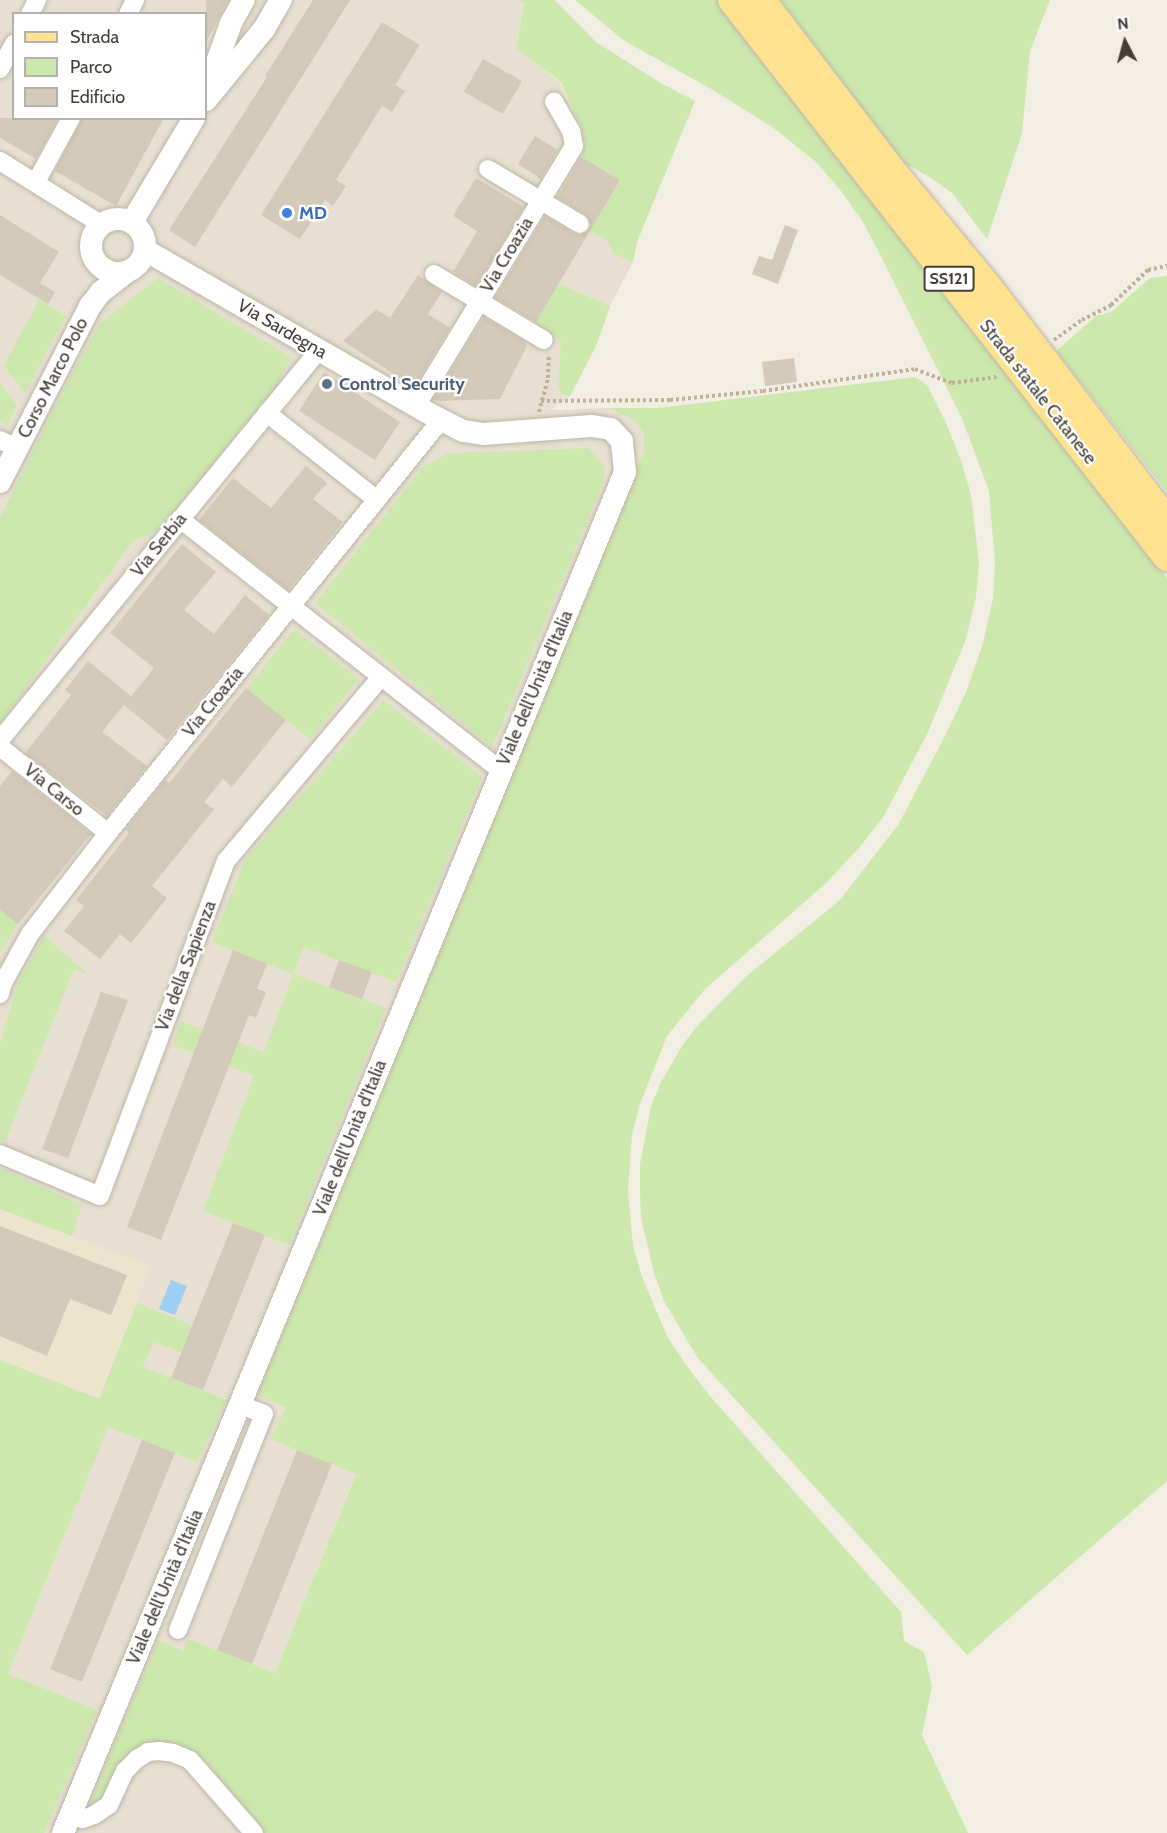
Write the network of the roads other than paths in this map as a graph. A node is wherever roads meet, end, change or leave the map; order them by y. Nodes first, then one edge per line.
1 (244, 0) edge
2 (281, 0) edge
3 (732, 0) edge
4 (761, 0) edge
5 (12, 48) edge
6 (0, 69) edge
7 (207, 92) edge
8 (207, 99) edge
9 (554, 101) dead end
10 (70, 120) edge
11 (193, 120) edge
12 (0, 161) edge
13 (488, 169) dead end
14 (36, 182) junction
15 (540, 200) junction
16 (132, 222) junction
17 (101, 224) junction
18 (580, 224) dead end
19 (145, 250) junction
20 (91, 253) junction
21 (125, 273) junction
22 (434, 274) dead end
23 (479, 301) junction
24 (90, 306) junction
25 (544, 340) road end
26 (319, 350) junction
27 (416, 406) junction
28 (267, 413) junction
29 (441, 420) junction
30 (622, 441) joint
31 (8, 444) edge
32 (0, 482) edge
33 (377, 500) junction
34 (180, 519) junction
35 (1167, 521) edge
36 (1167, 558) edge
37 (291, 606) junction
38 (381, 677) junction
39 (0, 740) edge
40 (0, 747) edge
41 (501, 771) junction
42 (108, 833) junction
43 (0, 994) edge
44 (0, 1154) edge
45 (240, 1405) junction
46 (178, 1630) dead end
47 (76, 1825) edge
48 (254, 1833) edge

1 - 7 street
2 - 8 street
3 - 36 main road, Strada statale Catanese / SS121
4 - 35 main road, Strada statale Catanese / SS121
5 - 6 street
9 - 15 street, Via Croazia
10 - 14 street
11 - 16 street
12 - 14 street
13 - 15 street
14 - 17 street
15 - 18 street
15 - 23 street, Via Croazia
16 - 17 street
16 - 19 street
17 - 20 street
19 - 21 street
19 - 26 street, Via Sardegna
20 - 21 street
20 - 24 street
21 - 24 street
22 - 23 street
23 - 25 street
23 - 27 street, Via Croazia
24 - 31 street, Corso Marco Polo
26 - 27 street, Via Sardegna
26 - 28 street, Via Serbia
27 - 29 street, Via Sardegna
28 - 33 street
28 - 34 street, Via Serbia
29 - 30 street, Via Sardegna
29 - 33 street, Via Croazia
30 - 41 street, Viale dell'Unità d'Italia
31 - 32 street, Corso Marco Polo
33 - 37 street, Via Croazia
34 - 37 street
34 - 39 street, Via Serbia
37 - 38 street
37 - 42 street, Via Croazia
38 - 41 street
38 - 44 street, Via della Sapienza
40 - 42 street, Via Carso
41 - 45 street, Viale dell'Unità d'Italia
42 - 43 street, Via Croazia
45 - 46 street
45 - 47 street, Viale dell'Unità d'Italia
47 - 48 street

